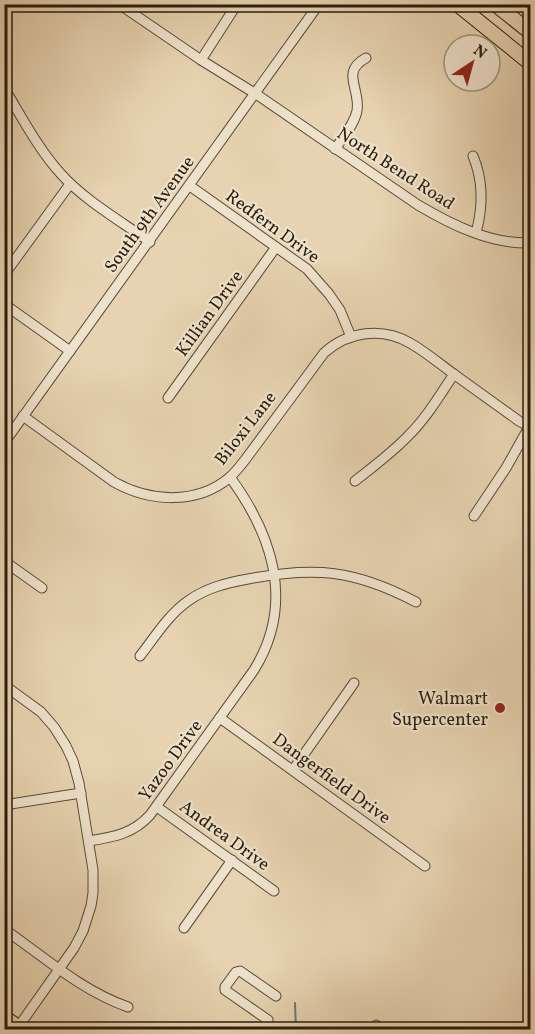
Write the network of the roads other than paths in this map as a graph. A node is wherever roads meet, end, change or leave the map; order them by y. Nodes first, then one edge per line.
1 (119, 4) edge
2 (237, 4) edge
3 (319, 4) edge
4 (457, 4) edge
5 (495, 4) edge
6 (531, 32) edge
7 (366, 58) dead end
8 (201, 60) junction
9 (531, 63) edge
10 (4, 88) edge
11 (256, 94) junction
12 (8, 103) edge
13 (335, 149) junction
14 (473, 156) dead end
15 (70, 184) junction
16 (190, 186) junction
17 (476, 233) junction
18 (150, 242) junction
19 (531, 243) edge
20 (276, 247) junction
21 (4, 275) edge
22 (4, 304) edge
23 (351, 337) junction
24 (70, 351) junction
25 (454, 374) junction
26 (168, 398) dead end
27 (23, 416) junction
28 (530, 427) edge
29 (4, 443) edge
30 (230, 477) junction
31 (355, 481) dead end
32 (474, 516) dead end
33 (4, 561) edge
34 (274, 574) junction
35 (42, 588) dead end
36 (416, 602) dead end
37 (140, 656) dead end
38 (354, 683) dead end
39 (4, 685) edge
40 (220, 718) junction
41 (293, 770) junction
42 (81, 793) junction
43 (4, 805) edge
44 (157, 807) junction
45 (89, 841) junction
46 (232, 860) junction
47 (425, 866) dead end
48 (274, 891) dead end
49 (184, 928) dead end
50 (4, 929) edge
51 (60, 969) junction
52 (276, 996) dead end
53 (128, 1007) dead end
54 (4, 1016) edge
55 (22, 1028) edge
56 (264, 1029) edge

1 - 8 street, North Bend Road
2 - 8 street
3 - 11 street, South 9th Avenue
4 - 9 highway
5 - 6 highway
7 - 13 street
8 - 11 street, North Bend Road
10 - 12 street
11 - 13 street, North Bend Road
11 - 16 street, South 9th Avenue
12 - 15 street
13 - 17 street, North Bend Road
14 - 17 street
15 - 18 street
15 - 21 street
16 - 18 street, South 9th Avenue
16 - 20 street, Redfern Drive
17 - 19 street, North Bend Road
18 - 24 street, South 9th Avenue
20 - 23 street, Redfern Drive
20 - 26 street, Killian Drive
22 - 24 street
23 - 25 street
23 - 30 street, Biloxi Lane
24 - 27 street, South 9th Avenue
25 - 28 street
25 - 31 street
27 - 29 street, South 9th Avenue
27 - 30 street, Biloxi Lane
28 - 32 street
30 - 34 street, Yazoo Drive
33 - 35 street
34 - 36 street
34 - 37 street
34 - 40 street, Yazoo Drive
38 - 41 street
39 - 42 street
40 - 41 street, Dangerfield Drive
40 - 44 street, Yazoo Drive
41 - 47 street, Dangerfield Drive
42 - 43 street
42 - 45 street
44 - 45 street, Yazoo Drive
44 - 46 street, Andrea Drive
45 - 51 street
46 - 48 street, Andrea Drive
46 - 49 street
50 - 51 street
51 - 53 street
51 - 55 street
52 - 56 street
54 - 55 main road

